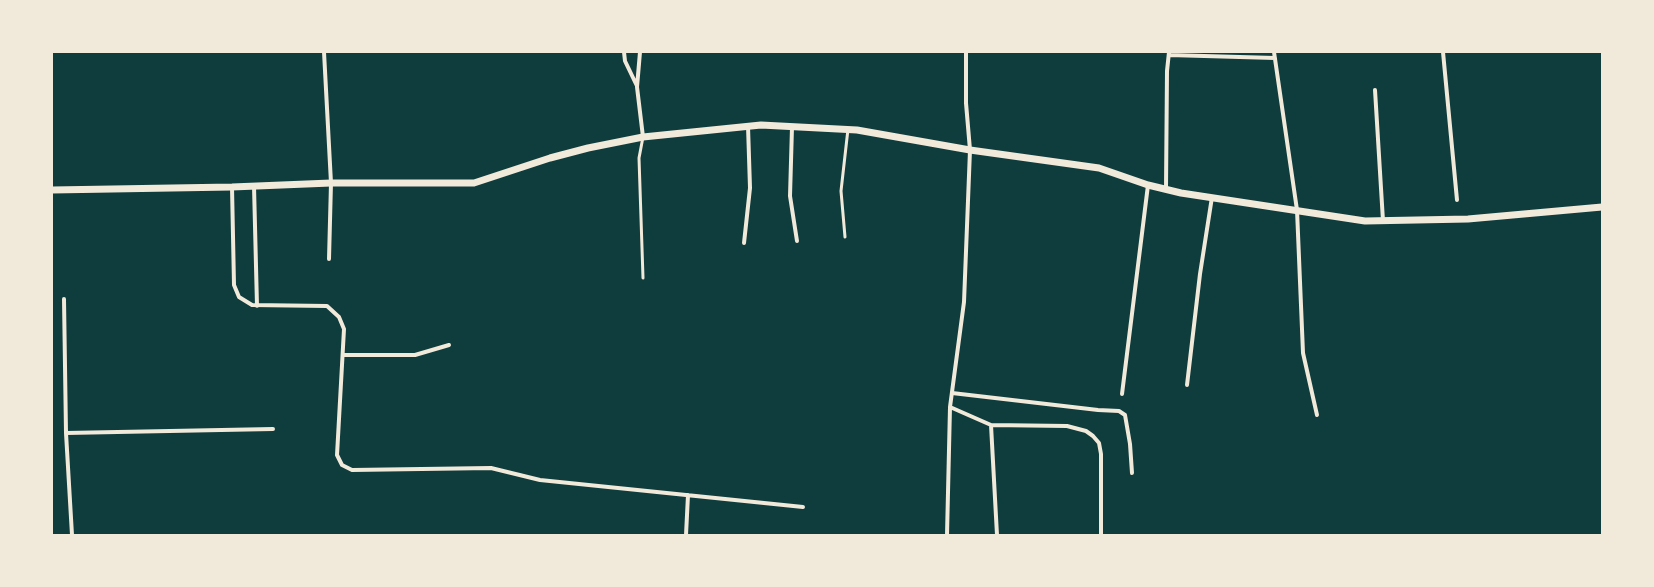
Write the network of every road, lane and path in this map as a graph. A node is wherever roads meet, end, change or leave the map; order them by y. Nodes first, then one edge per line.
1 (324, 52) edge
2 (624, 52) edge
3 (640, 52) edge
4 (966, 52) edge
5 (1274, 52) edge
6 (1444, 52) edge
7 (1169, 54) edge
8 (1275, 58) junction
9 (637, 87) junction
10 (1375, 90) dead end
11 (748, 126) junction
12 (792, 127) junction
13 (848, 130) junction
14 (643, 137) junction
15 (970, 150) junction
16 (330, 183) junction
17 (1148, 185) junction
18 (254, 186) junction
19 (232, 188) junction
20 (1166, 188) junction
21 (52, 190) edge
22 (1212, 197) junction
23 (1457, 200) dead end
24 (1602, 207) edge
25 (1297, 210) junction
26 (1383, 221) junction
27 (845, 237) dead end
28 (797, 241) dead end
29 (744, 243) dead end
30 (329, 259) dead end
31 (643, 278) dead end
32 (64, 299) dead end
33 (257, 306) junction
34 (449, 345) dead end
35 (343, 355) junction
36 (1188, 385) dead end
37 (952, 393) junction
38 (1122, 394) dead end
39 (950, 407) junction
40 (1317, 415) dead end
41 (991, 425) junction
42 (273, 429) dead end
43 (66, 433) junction
44 (1132, 473) dead end
45 (688, 495) junction
46 (803, 507) dead end
47 (72, 535) edge
48 (686, 535) edge
49 (947, 535) edge
50 (997, 535) edge
51 (1101, 535) edge

1 - 16 street
2 - 9 street
3 - 9 street
4 - 15 street
5 - 8 street
6 - 23 street
7 - 8 street
7 - 20 street
8 - 25 street
9 - 14 street
10 - 26 street
11 - 12 street
11 - 14 street
11 - 29 street
12 - 13 street
12 - 28 street
13 - 15 street
13 - 27 lane
14 - 16 street
14 - 31 lane
15 - 17 street
15 - 37 street
16 - 18 street
16 - 30 street
17 - 20 street
17 - 38 street
18 - 19 street
18 - 33 street
19 - 21 street
19 - 33 street
20 - 22 street
22 - 25 street
22 - 36 street
24 - 26 street
25 - 26 street
25 - 40 street
32 - 43 street
33 - 35 street
34 - 35 street
35 - 45 street
37 - 39 street
37 - 44 street
39 - 41 street
39 - 49 street
41 - 50 street
41 - 51 street
42 - 43 street
43 - 47 street
45 - 46 street
45 - 48 street

